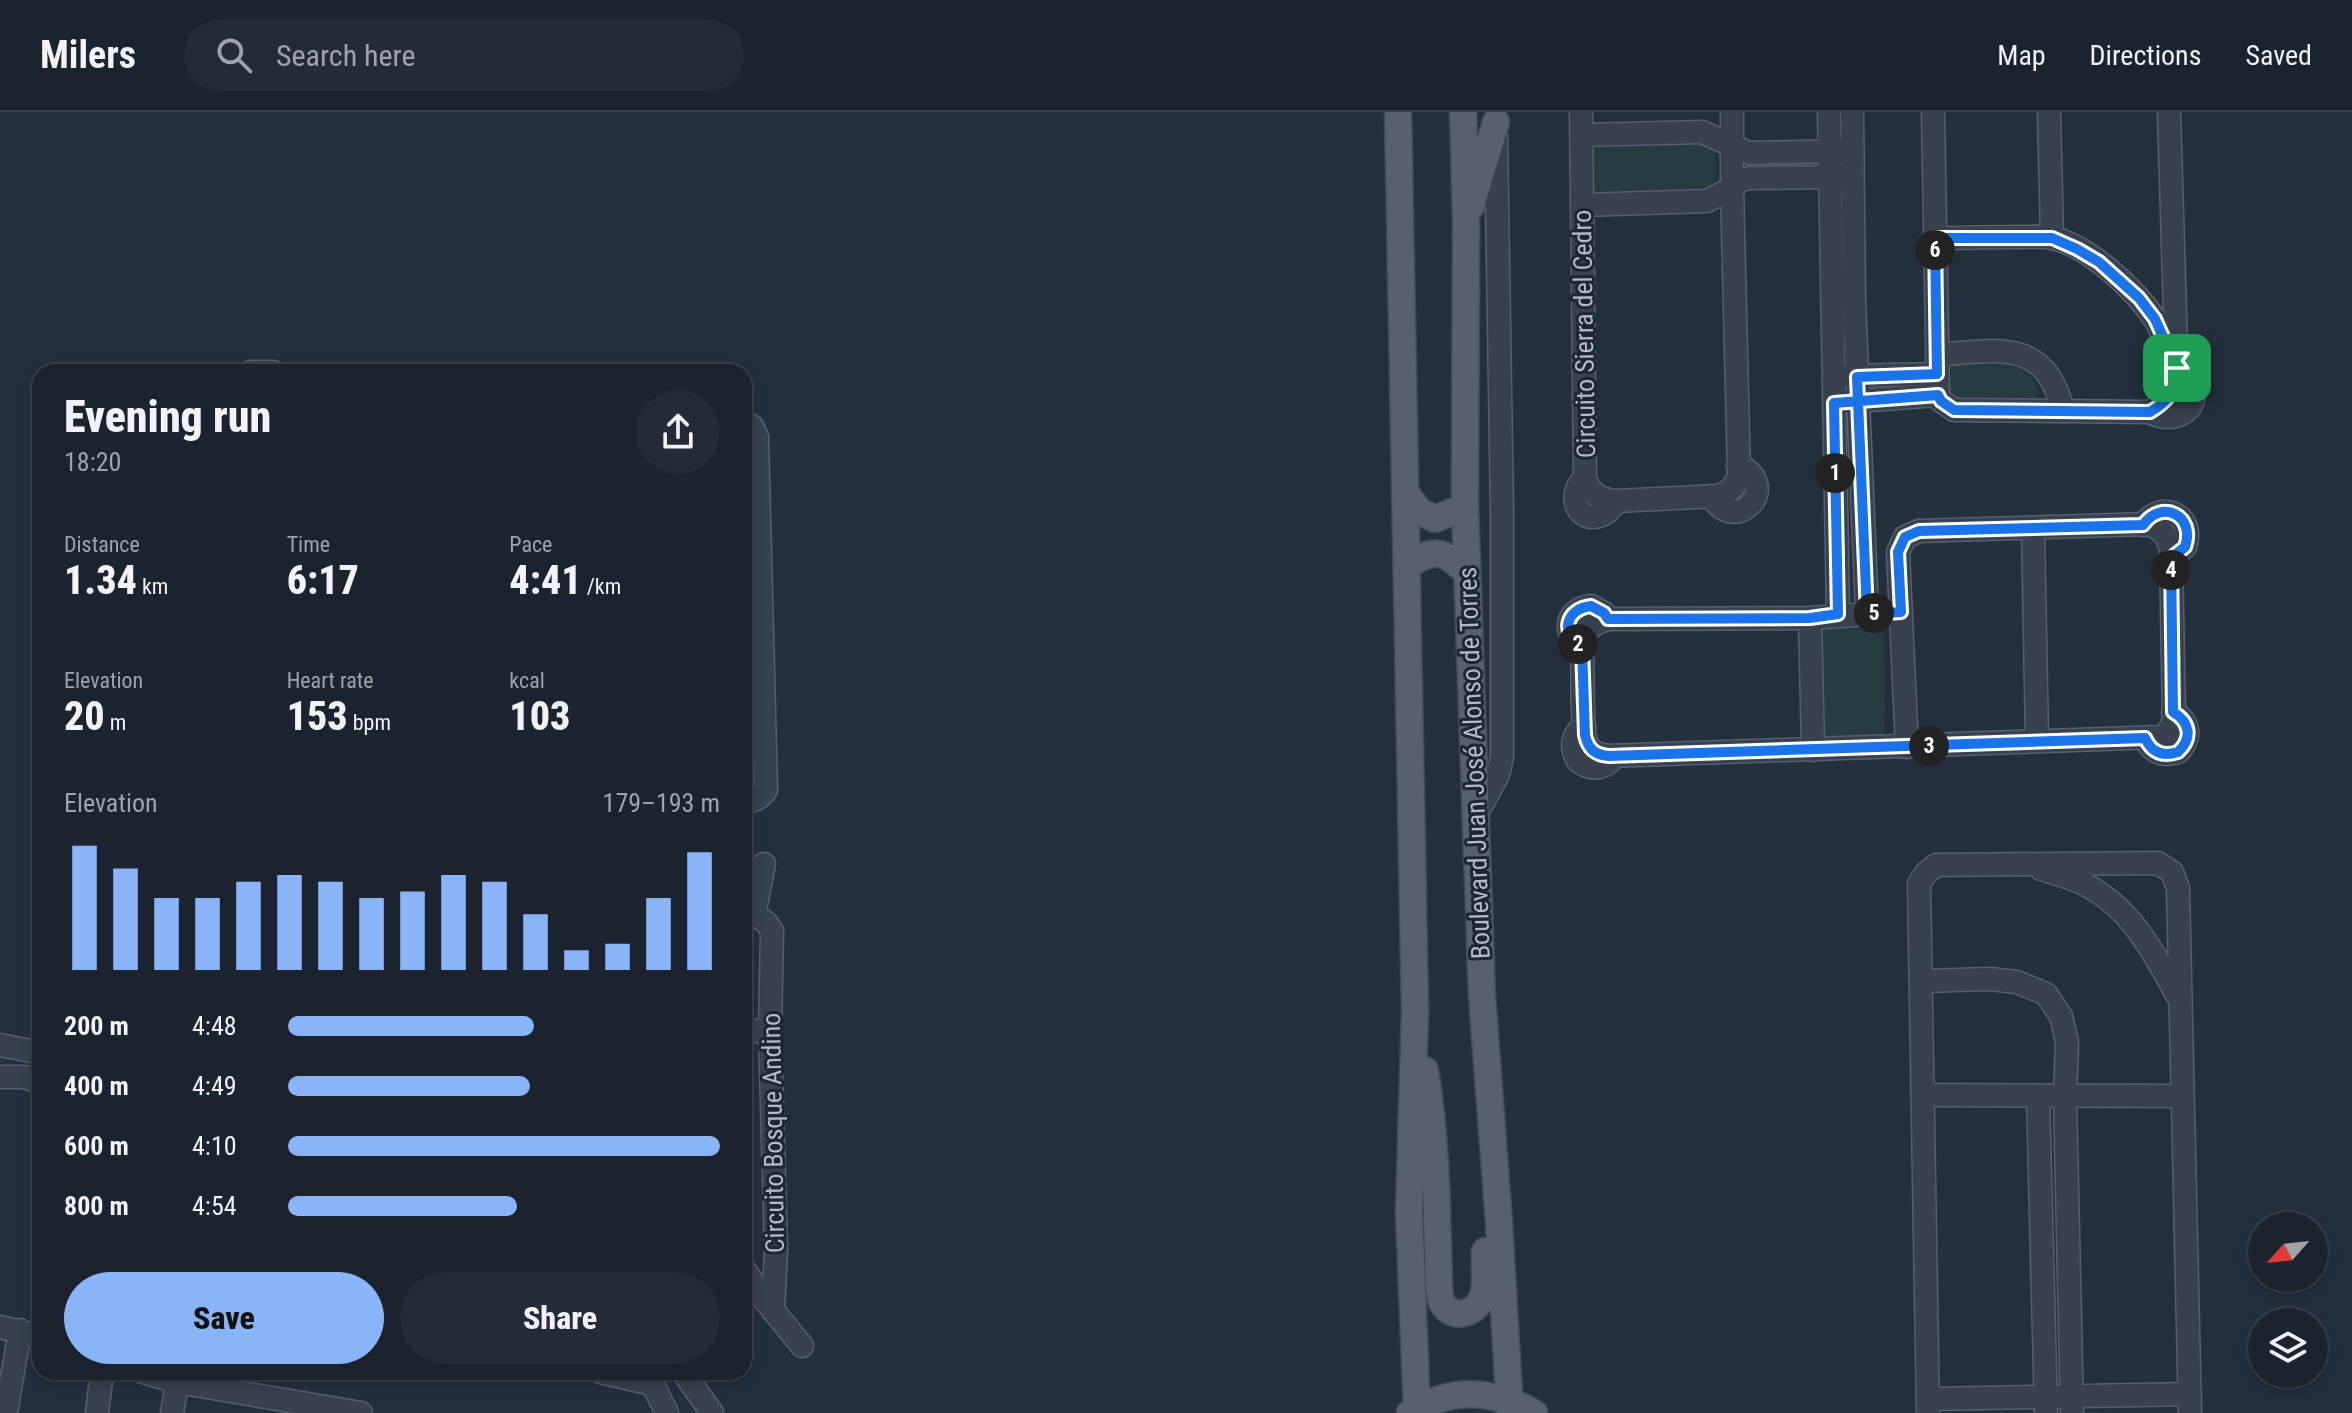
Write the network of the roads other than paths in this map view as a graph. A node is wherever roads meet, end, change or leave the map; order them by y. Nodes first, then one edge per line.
1 (1398, 112) edge
2 (1463, 112) edge
3 (1581, 112) edge
4 (1732, 112) edge
5 (1829, 112) edge
6 (1852, 112) edge
7 (1933, 112) edge
8 (2049, 112) edge
9 (2169, 112) edge
10 (1496, 117) edge
11 (1582, 135) junction
12 (1733, 145) junction
13 (1829, 151) junction
14 (1852, 151) junction
15 (1840, 177) junction
16 (1732, 188) junction
17 (1583, 205) junction
18 (1466, 220) junction
19 (1935, 238) junction
20 (2052, 238) junction
21 (2177, 368) junction
22 (1937, 375) junction
23 (1833, 376) junction
24 (1857, 377) junction
25 (1858, 401) junction
26 (1834, 403) junction
27 (2063, 411) junction
28 (752, 426) edge
29 (1407, 494) junction
30 (1465, 507) junction
31 (1836, 509) junction
32 (1863, 510) junction
33 (2033, 528) junction
34 (1837, 548) junction
35 (1864, 548) junction
36 (1407, 566) junction
37 (1467, 573) junction
38 (1901, 612) junction
39 (1838, 614) junction
40 (1867, 614) junction
41 (1810, 618) junction
42 (754, 684) edge
43 (2037, 741) junction
44 (1907, 747) junction
45 (1813, 750) junction
46 (752, 800) edge
47 (1475, 817) junction
48 (764, 864) dead end
49 (2024, 864) junction
50 (752, 903) edge
51 (752, 914) edge
52 (1922, 981) junction
53 (2179, 998) junction
54 (1415, 1011) junction
55 (752, 1030) edge
56 (770, 1033) junction
57 (0, 1047) edge
58 (32, 1051) edge
59 (0, 1077) edge
60 (32, 1080) edge
61 (1924, 1095) junction
62 (2038, 1096) junction
63 (2065, 1096) junction
64 (2182, 1096) junction
65 (1491, 1114) junction
66 (776, 1250) junction
67 (752, 1265) edge
68 (752, 1280) edge
69 (773, 1310) junction
70 (20, 1331) edge
71 (802, 1346) dead end
72 (101, 1380) edge
73 (170, 1380) edge
74 (650, 1380) edge
75 (687, 1380) edge
76 (177, 1382) junction
77 (2190, 1403) edge
78 (263, 1404) edge
79 (2072, 1404) edge
80 (2046, 1405) edge
81 (1928, 1406) edge
82 (1510, 1408) edge
83 (704, 1411) edge
84 (1415, 1411) edge
85 (6, 1413) edge
86 (97, 1413) edge
87 (172, 1413) edge
88 (361, 1413) edge
89 (667, 1413) edge
90 (1534, 1413) edge

1 - 29 main road
2 - 18 main road, Boulevard Juan José Alonso de Torres
3 - 11 street, Circuito Sierra del Cedro
4 - 12 street, Circuito Sierra del Cedro
5 - 13 street
6 - 14 street
7 - 19 street
8 - 20 street
9 - 21 street
10 - 18 main road
10 - 47 street
11 - 12 street
11 - 17 street, Circuito Sierra del Cedro
12 - 13 street
12 - 16 street, Circuito Sierra del Cedro
13 - 14 street
13 - 15 street
14 - 15 street
15 - 16 street
15 - 23 street
15 - 24 street
16 - 17 street
16 - 17 street, Circuito Sierra del Cedro
18 - 30 main road, Boulevard Juan José Alonso de Torres
19 - 20 street
19 - 22 street
20 - 21 street
21 - 27 street
22 - 24 street
22 - 25 street
22 - 27 street
22 - 27 street
23 - 24 street
23 - 26 street
24 - 25 street
25 - 26 street
25 - 32 street
26 - 31 street
28 - 42 street
29 - 30 main road
29 - 36 main road
30 - 37 main road, Boulevard Juan José Alonso de Torres
31 - 32 street
31 - 34 street
32 - 35 street
33 - 38 street
33 - 43 street
33 - 43 street
34 - 35 street
34 - 39 street
35 - 40 street
36 - 37 main road
36 - 54 main road
37 - 47 main road, Boulevard Juan José Alonso de Torres
38 - 40 street
38 - 44 street
39 - 40 street
39 - 41 street
41 - 45 street
41 - 45 street
42 - 46 street
43 - 44 street
44 - 45 street
47 - 65 main road, Boulevard Juan José Alonso de Torres
48 - 50 street, Circuito Bosque Andino
49 - 52 street
49 - 53 street
49 - 53 street
51 - 56 street, Circuito Bosque Andino
52 - 61 street
52 - 63 street
53 - 64 street
54 - 65 main road
54 - 84 main road
55 - 56 street
56 - 66 street, Circuito Bosque Andino
57 - 58 street
59 - 60 street
61 - 62 street
61 - 81 street
62 - 63 street
62 - 80 street
63 - 64 street
63 - 79 street
64 - 77 street
65 - 82 main road, Boulevard Juan José Alonso de Torres
66 - 67 street
66 - 69 street, Circuito Bosque Andino
68 - 69 street, Circuito Bosque Andino
69 - 71 street
70 - 85 street
72 - 86 street
73 - 76 street
74 - 89 street
75 - 83 street
76 - 78 street
76 - 87 street
77 - 79 street
78 - 88 street
79 - 80 street
80 - 81 street
82 - 84 main road
82 - 90 main road

